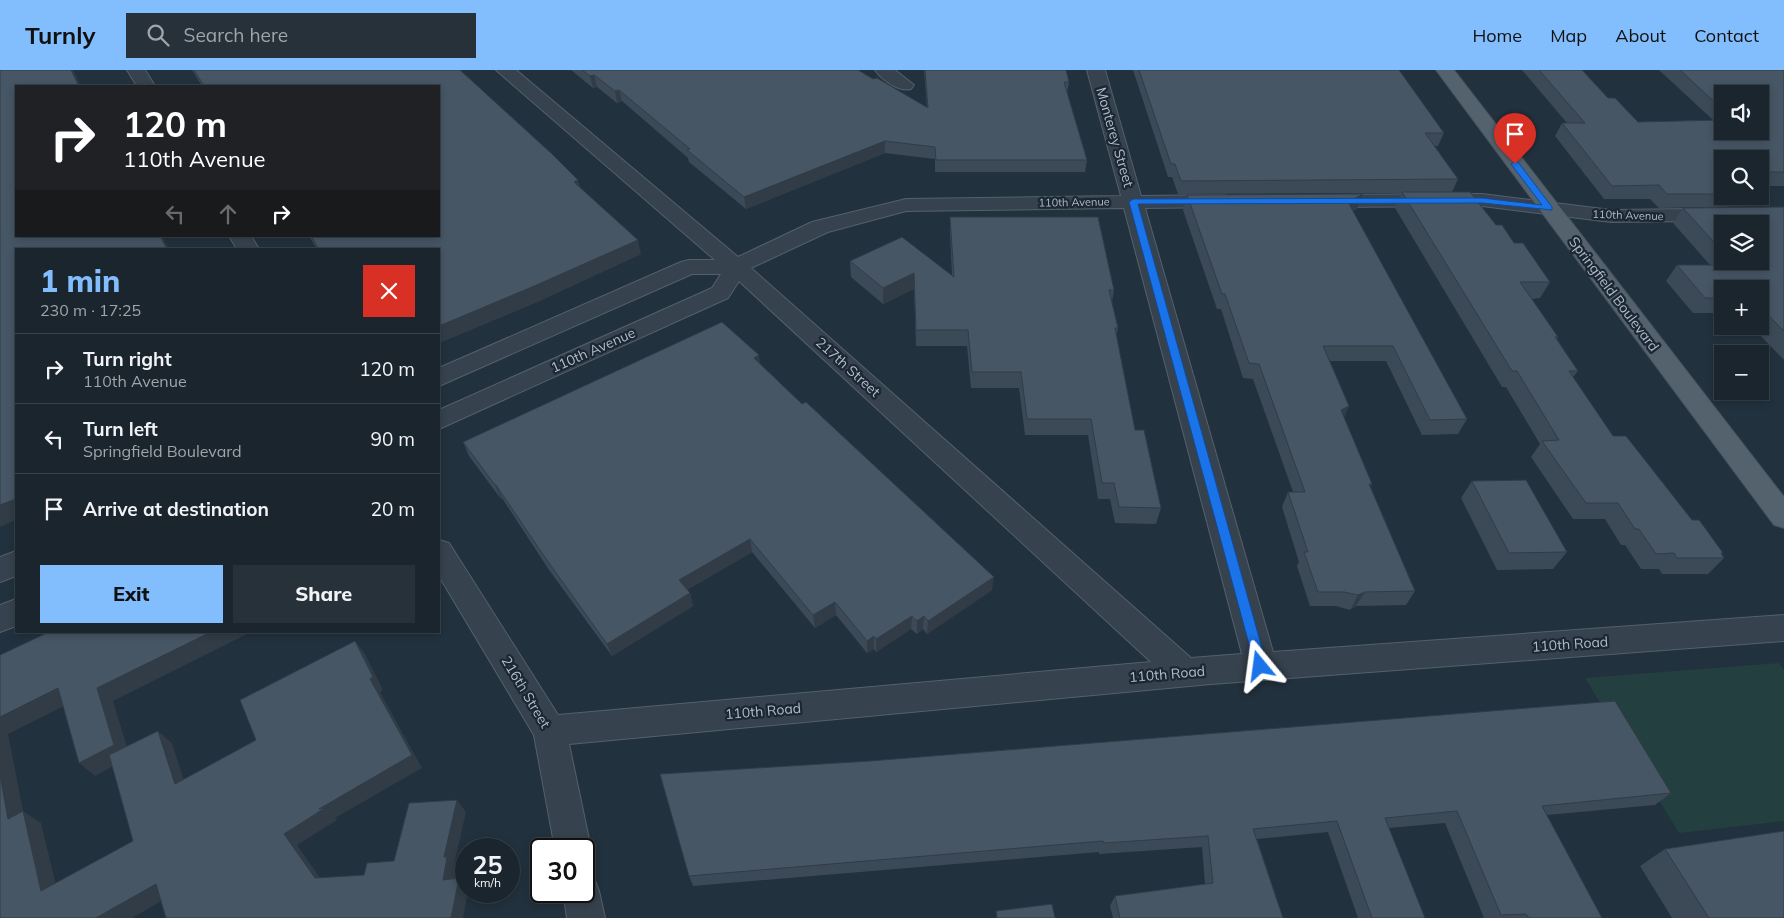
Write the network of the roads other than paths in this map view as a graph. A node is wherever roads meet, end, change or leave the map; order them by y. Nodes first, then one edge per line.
1 (136, 70) edge
2 (505, 70) edge
3 (884, 70) edge
4 (1096, 70) edge
5 (1445, 70) edge
6 (145, 85) edge
7 (905, 85) dead end
8 (1243, 201) edge
9 (1303, 201) edge
10 (1133, 202) junction
11 (1549, 209) junction
12 (1784, 214) edge
13 (241, 237) edge
14 (247, 248) edge
15 (736, 267) junction
16 (440, 378) edge
17 (440, 420) edge
18 (1784, 517) edge
19 (440, 553) edge
20 (15, 563) edge
21 (0, 570) edge
22 (15, 612) edge
23 (0, 619) edge
24 (1784, 628) edge
25 (1260, 666) junction
26 (1184, 672) junction
27 (550, 731) junction
28 (571, 838) edge
29 (583, 903) edge
30 (586, 918) edge

1 - 6 street
2 - 15 street, 217th Street
3 - 7 street
4 - 10 street, Monterey Street
5 - 11 main road, Springfield Boulevard
8 - 10 street, 110th Avenue
9 - 11 street, 110th Avenue
10 - 15 street, 110th Avenue
10 - 25 street, Monterey Street
11 - 12 street, 110th Avenue
11 - 18 main road, Springfield Boulevard
13 - 14 street
15 - 16 street, 110th Avenue
15 - 17 street, 110th Avenue
15 - 26 street, 217th Street
19 - 27 street, 216th Street
20 - 21 street
22 - 23 street
24 - 25 street, 110th Road
25 - 26 street, 110th Road
26 - 27 street, 110th Road
27 - 28 street, 216th Street
29 - 30 street

